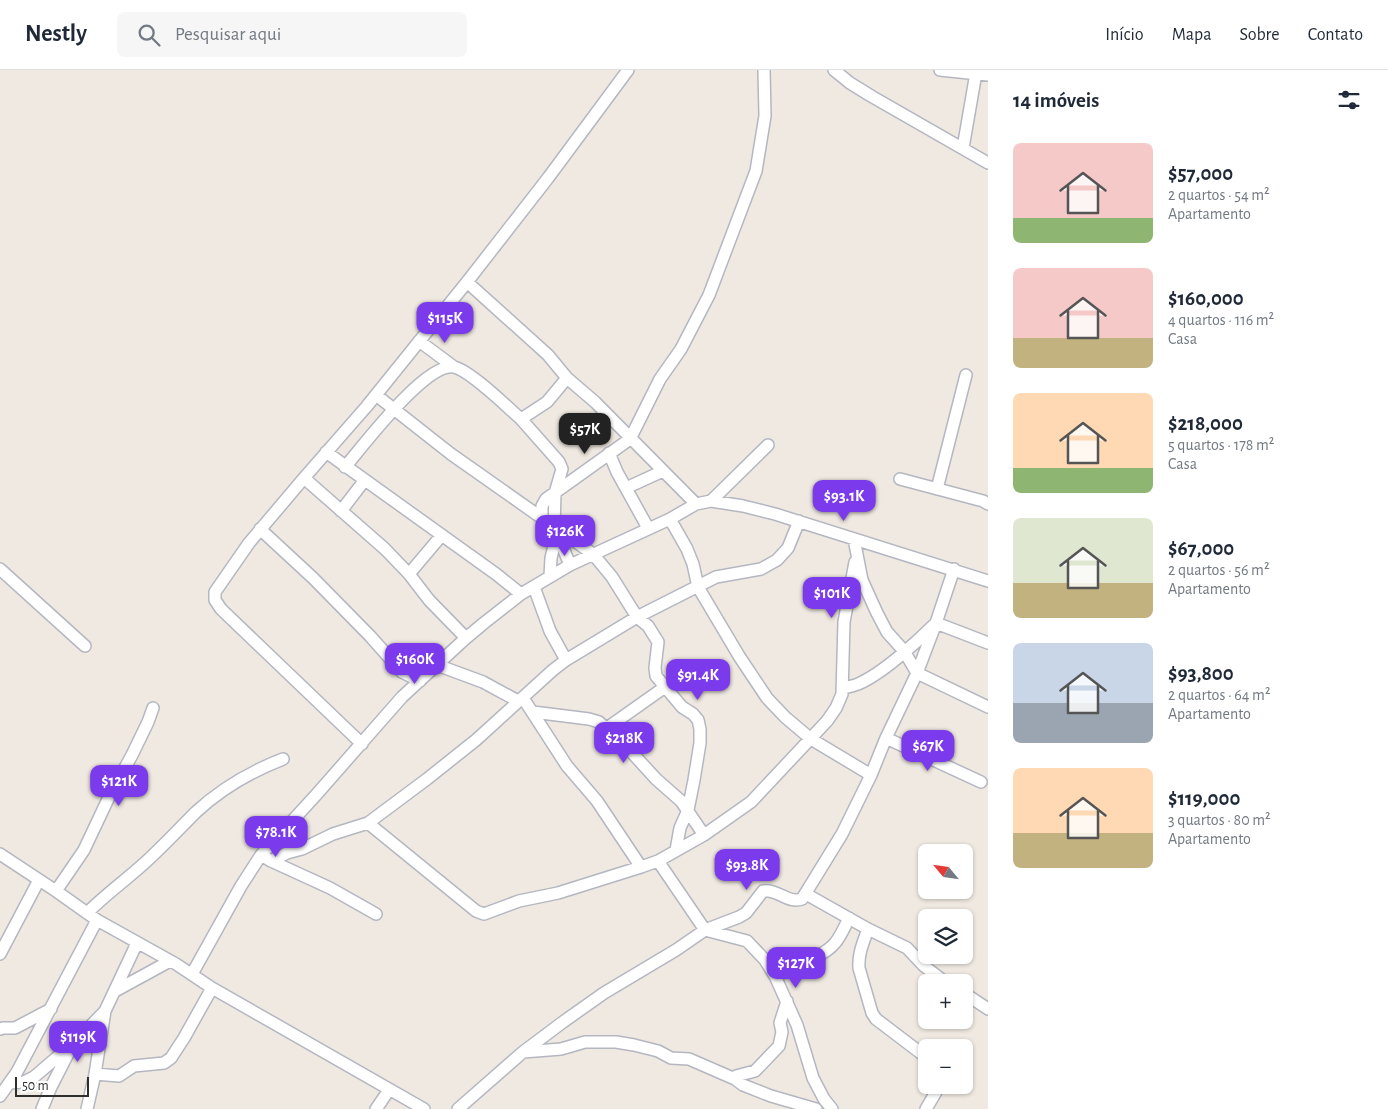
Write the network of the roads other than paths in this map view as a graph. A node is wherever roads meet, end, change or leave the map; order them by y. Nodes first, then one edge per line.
1 (628, 70) edge
2 (764, 70) edge
3 (834, 70) edge
4 (940, 70) edge
5 (975, 72) edge
6 (988, 75) edge
7 (963, 148) junction
8 (988, 163) edge
9 (467, 282) junction
10 (419, 341) junction
11 (454, 367) junction
12 (966, 375) dead end
13 (567, 378) junction
14 (376, 395) junction
15 (394, 408) junction
16 (521, 419) junction
17 (630, 439) junction
18 (768, 445) dead end
19 (326, 452) junction
20 (608, 454) junction
21 (345, 467) junction
22 (663, 471) junction
23 (304, 478) junction
24 (900, 479) dead end
25 (364, 481) junction
26 (626, 488) junction
27 (937, 489) junction
28 (555, 493) junction
29 (711, 501) junction
30 (696, 504) junction
31 (988, 504) edge
32 (341, 511) junction
33 (542, 519) junction
34 (670, 519) junction
35 (799, 521) junction
36 (648, 528) junction
37 (260, 529) junction
38 (556, 530) junction
39 (441, 536) junction
40 (854, 539) junction
41 (593, 554) junction
42 (857, 554) junction
43 (570, 565) junction
44 (0, 569) edge
45 (954, 569) junction
46 (408, 574) junction
47 (550, 576) junction
48 (988, 581) edge
49 (534, 587) junction
50 (698, 587) junction
51 (521, 594) junction
52 (637, 617) junction
53 (936, 623) junction
54 (466, 638) junction
55 (988, 643) edge
56 (85, 646) dead end
57 (904, 651) junction
58 (566, 660) junction
59 (437, 665) junction
60 (402, 672) junction
61 (917, 673) junction
62 (420, 681) junction
63 (665, 686) junction
64 (843, 688) junction
65 (402, 697) junction
66 (517, 703) junction
67 (988, 707) edge
68 (153, 708) dead end
69 (533, 712) junction
70 (607, 728) junction
71 (810, 738) junction
72 (886, 738) junction
73 (362, 744) junction
74 (284, 759) dead end
75 (871, 775) junction
76 (981, 782) dead end
77 (688, 810) junction
78 (368, 823) junction
79 (704, 835) junction
80 (676, 850) junction
81 (0, 854) edge
82 (261, 855) junction
83 (272, 861) junction
84 (658, 861) junction
85 (640, 867) junction
86 (40, 880) junction
87 (56, 891) junction
88 (806, 894) junction
89 (376, 914) dead end
90 (92, 917) junction
91 (849, 918) junction
92 (868, 929) junction
93 (705, 930) junction
94 (137, 943) junction
95 (0, 954) edge
96 (170, 961) junction
97 (192, 974) junction
98 (934, 974) edge
99 (775, 976) junction
100 (212, 988) junction
101 (115, 991) junction
102 (973, 999) edge
103 (787, 1001) junction
104 (51, 1009) junction
105 (988, 1009) edge
106 (105, 1011) junction
107 (0, 1029) edge
108 (73, 1044) junction
109 (918, 1051) edge
110 (523, 1052) junction
111 (95, 1074) junction
112 (735, 1079) junction
113 (10, 1083) junction
114 (389, 1090) junction
115 (935, 1094) edge
116 (0, 1096) edge
117 (42, 1109) edge
118 (87, 1109) edge
119 (376, 1109) edge
120 (424, 1109) edge
121 (458, 1109) edge
122 (816, 1109) edge
123 (832, 1109) edge
124 (926, 1109) edge

1 - 9 street
2 - 17 street
3 - 7 street
4 - 5 street
5 - 6 street
5 - 7 street
7 - 8 street
9 - 10 street
9 - 13 street
10 - 11 street
10 - 14 street
11 - 15 street
11 - 16 street
12 - 27 street
13 - 16 street
13 - 17 street
14 - 15 street
14 - 19 street
15 - 21 street
15 - 33 street
16 - 28 street
17 - 20 street
17 - 22 street
18 - 29 street
19 - 21 street
19 - 23 street
20 - 26 street
20 - 28 street
21 - 25 street
22 - 26 street
22 - 30 street
23 - 32 street
23 - 37 street
24 - 27 street
25 - 32 street
25 - 39 street
26 - 36 street
27 - 31 street
28 - 33 street
28 - 38 street
29 - 30 street
29 - 35 street
30 - 34 street
32 - 46 street
33 - 38 street
34 - 36 street
34 - 50 street
35 - 40 street
35 - 50 street
36 - 41 street
37 - 60 street
37 - 73 street
38 - 41 street
38 - 43 street
38 - 47 street
39 - 46 street
39 - 51 street
40 - 42 street
40 - 45 street
41 - 43 street
41 - 52 street
42 - 57 street
42 - 64 street
43 - 47 street
44 - 56 street
45 - 48 street
45 - 53 street
46 - 54 street
47 - 49 street
49 - 51 street
49 - 58 street
50 - 52 street
50 - 71 street
51 - 54 street
52 - 58 street
52 - 63 street
53 - 55 street
53 - 57 street
53 - 61 street
54 - 59 street
57 - 61 street
57 - 64 street
58 - 66 street
59 - 62 street
59 - 66 street
60 - 62 street
60 - 65 street
61 - 67 street
61 - 72 street
62 - 65 street
63 - 70 street
63 - 77 street
64 - 71 street
65 - 73 street
66 - 69 street
66 - 78 street
68 - 87 street
69 - 70 street
69 - 85 street
70 - 77 street
71 - 75 street
71 - 79 street
72 - 75 street
72 - 76 street
73 - 82 street
74 - 90 street
75 - 88 street
77 - 79 street
77 - 80 street
78 - 83 street
78 - 85 street
79 - 80 street
80 - 84 street
81 - 86 street
82 - 83 street
82 - 97 street
83 - 89 street
84 - 85 street
84 - 93 street
86 - 87 street
86 - 95 street
87 - 90 street
88 - 91 street
88 - 93 street
90 - 94 street
90 - 104 street
91 - 92 street
91 - 99 street
92 - 98 street
92 - 109 street
93 - 99 street
93 - 110 street
94 - 96 street
94 - 101 street
96 - 97 street
96 - 101 street
97 - 100 street
99 - 103 street
100 - 111 street
100 - 114 street
101 - 106 street
102 - 105 street
103 - 112 street
103 - 123 street
104 - 107 street
104 - 113 street
106 - 108 street
106 - 111 street
108 - 113 street
108 - 117 street
110 - 112 street
110 - 121 street
111 - 118 street
112 - 122 street
113 - 116 street
114 - 119 street
114 - 120 street
115 - 124 street

